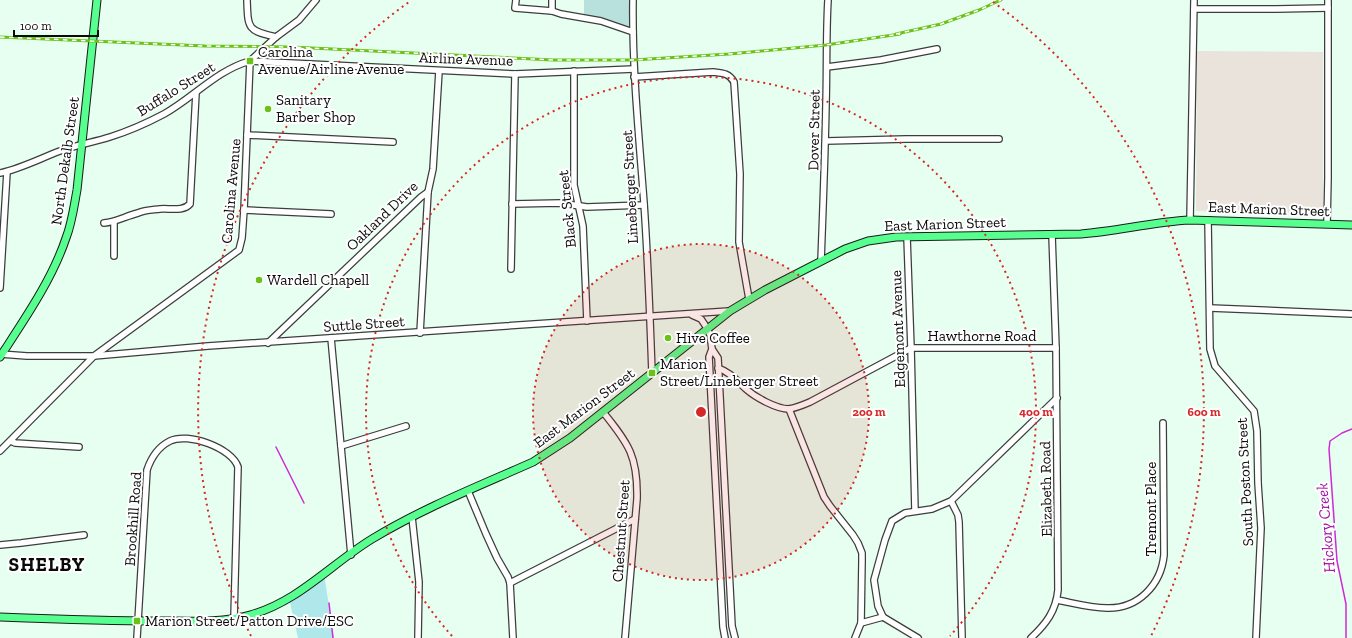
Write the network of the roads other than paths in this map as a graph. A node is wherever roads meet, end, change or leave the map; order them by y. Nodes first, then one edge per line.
1 (97, 0) edge
2 (247, 0) edge
3 (316, 0) edge
4 (516, 0) edge
5 (552, 0) edge
6 (633, 0) edge
7 (828, 0) edge
8 (1194, 0) edge
9 (1328, 0) edge
10 (1328, 8) junction
11 (1194, 9) junction
12 (552, 11) junction
13 (633, 32) junction
14 (276, 38) junction
15 (937, 50) dead end
16 (250, 61) junction
17 (827, 67) junction
18 (634, 69) junction
19 (440, 71) junction
20 (574, 71) junction
21 (515, 74) junction
22 (634, 77) junction
23 (196, 93) junction
24 (247, 135) junction
25 (999, 139) dead end
26 (826, 141) junction
27 (393, 142) dead end
28 (82, 145) junction
29 (7, 172) junction
30 (0, 173) edge
31 (428, 192) junction
32 (512, 204) junction
33 (578, 205) junction
34 (644, 205) junction
35 (244, 210) junction
36 (331, 214) dead end
37 (1190, 220) junction
38 (1208, 220) junction
39 (114, 222) junction
40 (104, 223) dead end
41 (1327, 224) junction
42 (1352, 225) edge
43 (1052, 235) junction
44 (907, 237) junction
45 (114, 256) dead end
46 (821, 261) junction
47 (511, 269) dead end
48 (0, 278) edge
49 (0, 288) edge
50 (749, 299) junction
51 (1210, 308) junction
52 (730, 311) junction
53 (688, 314) junction
54 (1352, 314) edge
55 (650, 317) junction
56 (587, 321) junction
57 (707, 328) junction
58 (420, 332) junction
59 (331, 338) junction
60 (267, 343) junction
61 (911, 348) junction
62 (1056, 348) junction
63 (712, 349) junction
64 (1, 354) edge
65 (94, 356) junction
66 (718, 368) junction
67 (652, 373) junction
68 (1056, 398) junction
69 (789, 408) junction
70 (603, 412) junction
71 (1163, 423) dead end
72 (406, 426) dead end
73 (11, 441) junction
74 (341, 446) junction
75 (79, 447) dead end
76 (0, 451) edge
77 (715, 475) junction
78 (724, 475) junction
79 (468, 491) junction
80 (951, 501) junction
81 (915, 511) junction
82 (412, 517) junction
83 (635, 519) junction
84 (84, 534) dead end
85 (0, 545) edge
86 (350, 555) junction
87 (510, 583) junction
88 (721, 586) junction
89 (730, 586) junction
90 (1057, 600) junction
91 (0, 617) edge
92 (883, 617) junction
93 (234, 618) junction
94 (137, 621) junction
95 (861, 623) junction
96 (137, 638) edge
97 (418, 638) edge
98 (513, 638) edge
99 (625, 638) edge
100 (725, 638) edge
101 (735, 638) edge
102 (855, 638) edge
103 (918, 638) edge
104 (962, 638) edge
105 (1031, 638) edge
106 (1256, 638) edge

1 - 28 main road, North Dekalb Street
2 - 14 street
3 - 14 street
4 - 12 street
5 - 12 street
6 - 13 street, Lineberger Street
7 - 17 street, Dover Street
8 - 11 street
9 - 10 street
10 - 11 street
10 - 41 street
11 - 37 street
12 - 13 street
13 - 18 street, Lineberger Street
14 - 16 street
15 - 17 street
16 - 19 street, Airline Avenue
16 - 23 street, Buffalo Street
16 - 24 street, Carolina Avenue
17 - 26 street, Dover Street
18 - 20 street, Airline Avenue
18 - 22 street, Lineberger Street
19 - 21 street, Airline Avenue
19 - 31 street, Oakland Drive
20 - 21 street, Airline Avenue
20 - 33 street, Black Street
21 - 32 street
22 - 34 street, Lineberger Street
22 - 50 street
23 - 28 street, Buffalo Street
23 - 39 street
24 - 27 street
24 - 35 street, Carolina Avenue
25 - 26 street
26 - 46 street, Dover Street
28 - 29 street, Buffalo Street
28 - 64 main road, North Dekalb Street
29 - 30 street, Buffalo Street
29 - 48 street
31 - 58 street
31 - 60 street, Oakland Drive
32 - 33 street
32 - 47 street
33 - 34 street
33 - 56 street, Black Street
34 - 55 street, Lineberger Street
35 - 36 street
35 - 65 street, Carolina Avenue
37 - 38 main road, East Marion Street
37 - 43 main road, East Marion Street
38 - 41 main road, East Marion Street
38 - 51 street, South Poston Street
39 - 40 street
39 - 45 street
41 - 42 main road, East Marion Street
43 - 44 main road, East Marion Street
43 - 62 street, Elizabeth Road
44 - 46 main road, East Marion Street
44 - 61 street, Edgemont Avenue
46 - 50 main road, East Marion Street
48 - 49 street
50 - 52 main road, East Marion Street
51 - 54 street
51 - 106 street, South Poston Street
52 - 53 street, Suttle Street
52 - 57 main road, East Marion Street
53 - 55 street, Suttle Street
53 - 57 street
55 - 56 street, Suttle Street
55 - 67 street, Lineberger Street
56 - 58 street, Suttle Street
57 - 63 street
57 - 67 main road, East Marion Street
58 - 59 street, Suttle Street
59 - 60 street, Suttle Street
59 - 74 street
60 - 65 street, Suttle Street
61 - 62 street, Hawthorne Road
61 - 69 street, Hawthorne Road
61 - 81 street, Edgemont Avenue
62 - 68 street, Elizabeth Road
63 - 66 street
63 - 77 street
64 - 65 street, Suttle Street
65 - 73 street, Carolina Avenue
66 - 69 street
66 - 78 street
67 - 70 main road, East Marion Street
68 - 80 street
68 - 90 street, Elizabeth Road
69 - 95 street
70 - 79 main road, East Marion Street
70 - 83 street, Chestnut Street
71 - 90 street, Tremont Place
72 - 74 street
73 - 75 street
73 - 76 street, Carolina Avenue
74 - 86 street
77 - 78 street
77 - 88 street
78 - 89 street
79 - 82 main road, East Marion Street
79 - 87 street
80 - 81 street
80 - 104 street
81 - 92 street
82 - 86 main road, East Marion Street
82 - 97 street
83 - 87 street
83 - 99 street, Chestnut Street
84 - 85 street
86 - 93 main road, East Marion Street
87 - 98 street
88 - 89 street
88 - 100 street
89 - 101 street
90 - 105 street, Elizabeth Road
91 - 94 main road, East Marion Street
92 - 95 street
92 - 103 street
93 - 94 main road, East Marion Street
93 - 94 street, Brookhill Road
94 - 96 street, Brookhill Road
95 - 102 street

